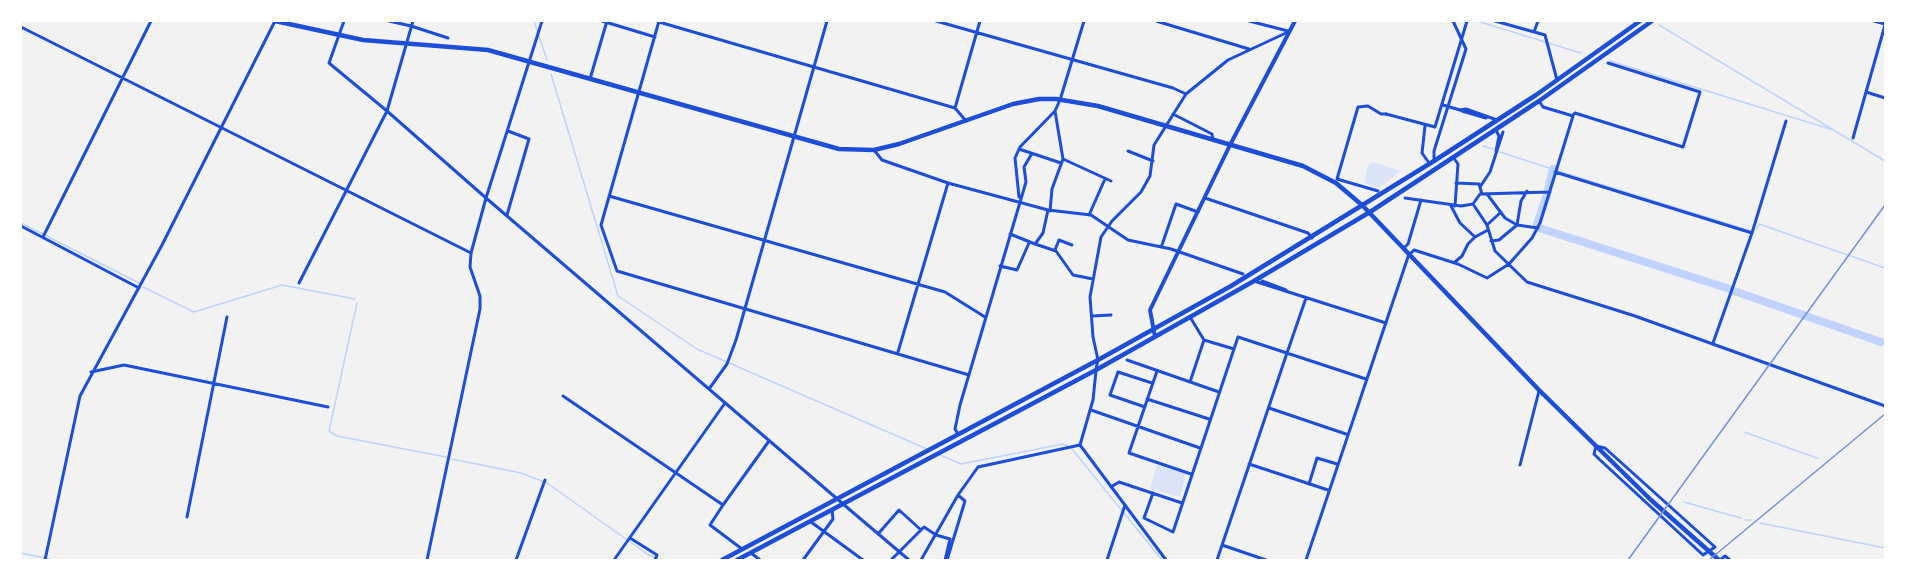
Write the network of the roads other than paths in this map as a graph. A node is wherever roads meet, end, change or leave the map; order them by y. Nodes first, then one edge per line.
1 (151, 21) edge
2 (275, 21) edge
3 (344, 21) edge
4 (389, 21) edge
5 (413, 21) edge
6 (542, 21) edge
7 (605, 21) edge
8 (659, 21) edge
9 (827, 21) edge
10 (936, 21) edge
11 (980, 21) edge
12 (1084, 21) edge
13 (1159, 21) edge
14 (1249, 21) edge
15 (1295, 21) edge
16 (1454, 21) edge
17 (1467, 21) edge
18 (1495, 21) edge
19 (1538, 21) edge
20 (1640, 21) edge
21 (1652, 21) edge
22 (1874, 21) edge
23 (1258, 22) edge
24 (1885, 25) edge
25 (411, 26) junction
26 (21, 27) edge
27 (1290, 31) junction
28 (977, 32) junction
29 (1534, 32) junction
30 (340, 36) junction
31 (655, 37) junction
32 (448, 38) dead end
33 (1461, 38) junction
34 (407, 43) junction
35 (1251, 49) junction
36 (1072, 60) junction
37 (530, 61) junction
38 (1608, 63) dead end
39 (815, 67) junction
40 (123, 77) junction
41 (590, 79) junction
42 (1557, 80) junction
43 (639, 92) junction
44 (1866, 92) junction
45 (1186, 94) junction
46 (1885, 98) edge
47 (1060, 100) junction
48 (1539, 101) junction
49 (1443, 105) junction
50 (1448, 106) junction
51 (955, 108) junction
52 (1460, 110) junction
53 (387, 111) junction
54 (1055, 111) junction
55 (1173, 114) junction
56 (1572, 116) junction
57 (1486, 118) dead end
58 (1497, 120) junction
59 (966, 121) junction
60 (1786, 121) dead end
61 (1425, 126) junction
62 (220, 127) junction
63 (1165, 127) junction
64 (1495, 129) junction
65 (508, 131) junction
66 (1503, 132) dead end
67 (795, 138) junction
68 (1853, 138) dead end
69 (1213, 140) junction
70 (1230, 146) junction
71 (1019, 149) junction
72 (874, 150) junction
73 (1128, 151) dead end
74 (1496, 153) junction
75 (1031, 155) junction
76 (1453, 157) junction
77 (1062, 161) junction
78 (1153, 161) junction
79 (1432, 162) junction
80 (1555, 172) junction
81 (1105, 179) junction
82 (1335, 180) junction
83 (1111, 182) dead end
84 (948, 183) junction
85 (1456, 183) junction
86 (1480, 187) junction
87 (1378, 191) dead end
88 (1527, 191) junction
89 (1550, 192) junction
90 (347, 193) junction
91 (1482, 194) junction
92 (1487, 194) junction
93 (609, 196) junction
94 (486, 198) junction
95 (1205, 198) junction
96 (1405, 198) dead end
97 (1421, 201) junction
98 (1019, 202) junction
99 (1473, 204) junction
100 (1362, 205) junction
101 (1453, 206) junction
102 (1049, 211) junction
103 (1198, 212) junction
104 (1370, 212) junction
105 (1501, 212) junction
106 (507, 215) junction
107 (1089, 215) junction
108 (1108, 225) junction
109 (1517, 225) junction
110 (21, 226) edge
111 (1488, 228) junction
112 (1538, 228) junction
113 (1752, 233) junction
114 (1010, 234) junction
115 (43, 236) junction
116 (1475, 237) junction
117 (1312, 238) junction
118 (764, 241) junction
119 (1491, 241) junction
120 (1029, 243) junction
121 (1035, 244) junction
122 (1072, 244) dead end
123 (1161, 246) junction
124 (1404, 248) junction
125 (1055, 251) junction
126 (471, 253) junction
127 (1178, 253) junction
128 (1409, 254) junction
129 (1455, 262) junction
130 (1509, 264) junction
131 (1000, 266) junction
132 (1242, 274) dead end
133 (1093, 279) junction
134 (1254, 281) junction
135 (1262, 281) dead end
136 (299, 283) dead end
137 (918, 285) junction
138 (139, 288) junction
139 (1288, 291) junction
140 (1306, 297) junction
141 (745, 309) junction
142 (1111, 315) dead end
143 (985, 316) junction
144 (1091, 316) junction
145 (227, 317) dead end
146 (1190, 317) junction
147 (1386, 323) junction
148 (1153, 329) junction
149 (1155, 337) junction
150 (1204, 340) junction
151 (1713, 344) junction
152 (1234, 349) junction
153 (898, 352) junction
154 (1287, 352) junction
155 (1098, 360) junction
156 (1127, 360) dead end
157 (1096, 370) junction
158 (1157, 371) junction
159 (91, 372) junction
160 (969, 375) junction
161 (1366, 379) junction
162 (1190, 382) junction
163 (214, 383) junction
164 (1152, 383) junction
165 (709, 389) junction
166 (1539, 390) junction
167 (1219, 392) junction
168 (563, 396) dead end
169 (1147, 399) junction
170 (725, 403) junction
171 (1144, 406) junction
172 (1885, 406) edge
173 (328, 407) dead end
174 (1269, 408) junction
175 (1091, 410) junction
176 (1209, 419) junction
177 (1138, 427) junction
178 (1346, 434) junction
179 (958, 435) junction
180 (769, 441) junction
181 (1080, 445) junction
182 (1596, 446) junction
183 (1200, 448) junction
184 (1249, 464) junction
185 (1337, 465) junction
186 (1520, 465) dead end
187 (676, 472) junction
188 (1191, 474) junction
189 (545, 482) dead end
190 (1309, 484) junction
191 (1111, 487) junction
192 (1328, 490) junction
193 (1153, 493) junction
194 (958, 495) junction
195 (837, 499) junction
196 (1182, 503) junction
197 (843, 504) junction
198 (723, 505) junction
199 (1124, 508) junction
200 (832, 510) junction
201 (187, 517) dead end
202 (811, 521) junction
203 (921, 530) junction
204 (822, 532) junction
205 (879, 534) junction
206 (936, 535) junction
207 (629, 540) junction
208 (1222, 545) junction
209 (742, 549) junction
210 (900, 552) junction
211 (751, 553) junction
212 (656, 558) edge
213 (804, 558) edge
214 (45, 559) edge
215 (427, 560) edge
216 (516, 560) edge
217 (614, 560) edge
218 (722, 560) edge
219 (737, 560) edge
220 (760, 560) edge
221 (809, 560) edge
222 (863, 560) edge
223 (891, 560) edge
224 (909, 560) edge
225 (921, 560) edge
226 (946, 560) edge
227 (1107, 560) edge
228 (1166, 560) edge
229 (1217, 560) edge
230 (1266, 560) edge
231 (1306, 560) edge
232 (1720, 560) edge
233 (1730, 560) edge

1 - 40 street
2 - 30 main road
2 - 62 street
3 - 30 street
4 - 25 street
5 - 25 street
6 - 37 street
7 - 31 street
7 - 41 street
8 - 31 street
8 - 39 street
9 - 39 street
10 - 28 street
11 - 28 street
12 - 36 street
13 - 35 street
14 - 23 street
15 - 27 main road
16 - 33 street
17 - 33 street
18 - 29 street
19 - 29 street
20 - 42 main road
21 - 48 main road
22 - 24 street
23 - 27 street
24 - 44 street
25 - 32 street
25 - 34 street
26 - 40 street
27 - 35 street
27 - 70 main road
28 - 36 street
28 - 51 street
29 - 42 street
30 - 34 main road
30 - 53 street
31 - 43 street
33 - 49 street
33 - 50 street
34 - 37 main road
34 - 53 street
35 - 45 street
36 - 45 street
36 - 47 street
37 - 41 main road
37 - 65 street
38 - 56 street
39 - 51 street
39 - 67 street
40 - 62 street
40 - 115 street
41 - 43 main road
42 - 58 main road
43 - 67 main road
43 - 93 street
44 - 46 street
44 - 68 street
45 - 55 street
47 - 54 street
47 - 59 main road
47 - 63 main road
48 - 56 street
48 - 64 main road
49 - 50 street
49 - 61 street
50 - 52 street
50 - 79 street
51 - 59 street
52 - 57 street
52 - 58 street
53 - 90 street
53 - 94 street
54 - 71 street
54 - 77 street
55 - 63 street
55 - 69 street
56 - 80 street
58 - 79 main road
59 - 72 main road
60 - 113 street
61 - 79 street
61 - 82 street
62 - 90 street
62 - 138 street
63 - 69 main road
63 - 78 street
64 - 74 street
64 - 76 main road
65 - 94 street
65 - 106 street
66 - 74 street
67 - 72 main road
67 - 118 street
69 - 70 main road
70 - 82 main road
70 - 95 main road
71 - 75 street
71 - 98 street
72 - 84 street
73 - 78 street
74 - 86 street
75 - 77 street
75 - 98 street
76 - 85 street
76 - 104 main road
77 - 81 street
77 - 102 street
78 - 108 street
79 - 100 main road
80 - 89 street
80 - 113 street
81 - 83 street
81 - 107 street
82 - 87 street
82 - 100 main road
84 - 98 street
84 - 137 street
85 - 86 street
85 - 101 street
86 - 91 street
88 - 89 street
88 - 92 street
88 - 109 street
89 - 112 street
90 - 126 street
90 - 136 street
91 - 92 street
91 - 99 street
92 - 105 street
93 - 118 street
93 - 141 street
94 - 106 street
94 - 126 street
95 - 103 main road
95 - 117 street
96 - 97 street
97 - 101 street
97 - 124 street
98 - 102 street
98 - 114 street
99 - 101 street
99 - 111 street
100 - 104 main road
100 - 117 main road
101 - 116 street
102 - 107 street
102 - 121 street
103 - 123 street
103 - 127 main road
104 - 124 main road
104 - 134 main road
105 - 109 street
105 - 111 street
106 - 165 street
107 - 108 street
108 - 123 street
108 - 133 street
109 - 112 street
109 - 119 street
110 - 115 street
111 - 116 street
111 - 119 street
112 - 130 street
113 - 151 street
114 - 120 street
114 - 131 street
115 - 138 street
116 - 129 street
117 - 148 main road
118 - 137 street
118 - 141 street
119 - 130 street
120 - 121 street
120 - 131 street
121 - 125 street
122 - 125 street
123 - 127 street
124 - 128 main road
125 - 133 street
126 - 215 street
127 - 132 street
127 - 148 main road
128 - 129 street
128 - 147 street
128 - 166 main road
129 - 130 street
130 - 151 street
131 - 143 street
133 - 144 street
134 - 139 street
134 - 146 main road
135 - 139 street
137 - 143 street
137 - 153 street
138 - 159 street
139 - 140 street
140 - 147 street
140 - 154 street
141 - 153 street
141 - 165 street
142 - 144 street
143 - 160 street
144 - 155 street
145 - 163 street
146 - 149 main road
146 - 150 street
147 - 161 street
148 - 149 main road
148 - 155 main road
149 - 157 main road
150 - 152 street
150 - 162 street
151 - 172 street
152 - 154 street
152 - 167 street
153 - 160 street
154 - 161 street
154 - 174 street
155 - 157 street
155 - 179 main road
156 - 158 street
157 - 175 street
157 - 197 main road
158 - 162 street
158 - 164 street
159 - 163 street
159 - 214 street
160 - 179 street
161 - 178 street
162 - 167 street
163 - 173 street
163 - 201 street
164 - 169 street
164 - 171 street
165 - 170 street
166 - 182 main road
166 - 186 street
167 - 176 street
168 - 187 street
169 - 171 street
169 - 176 street
170 - 180 street
170 - 187 street
171 - 177 street
174 - 178 street
174 - 184 street
175 - 177 street
175 - 181 street
176 - 183 street
177 - 183 street
177 - 188 street
178 - 185 street
179 - 195 main road
180 - 195 street
180 - 198 street
181 - 191 street
181 - 194 street
182 - 182 street
182 - 232 main road
183 - 188 street
184 - 190 street
184 - 208 street
185 - 190 street
185 - 192 street
187 - 198 street
187 - 207 street
188 - 196 street
189 - 216 street
190 - 192 street
191 - 193 street
191 - 199 street
192 - 231 street
193 - 196 street
193 - 196 street
194 - 206 street
194 - 226 street
195 - 197 street
195 - 209 main road
197 - 200 main road
197 - 205 street
198 - 209 street
199 - 227 street
199 - 228 street
200 - 202 main road
200 - 204 street
202 - 204 street
202 - 211 main road
203 - 205 street
203 - 206 street
203 - 210 street
204 - 213 street
204 - 222 street
205 - 210 street
206 - 225 street
206 - 226 street
207 - 212 street
207 - 217 street
208 - 229 street
208 - 230 street
209 - 218 main road
210 - 223 street
210 - 224 street
211 - 219 main road
211 - 220 street
213 - 221 street
232 - 233 street

